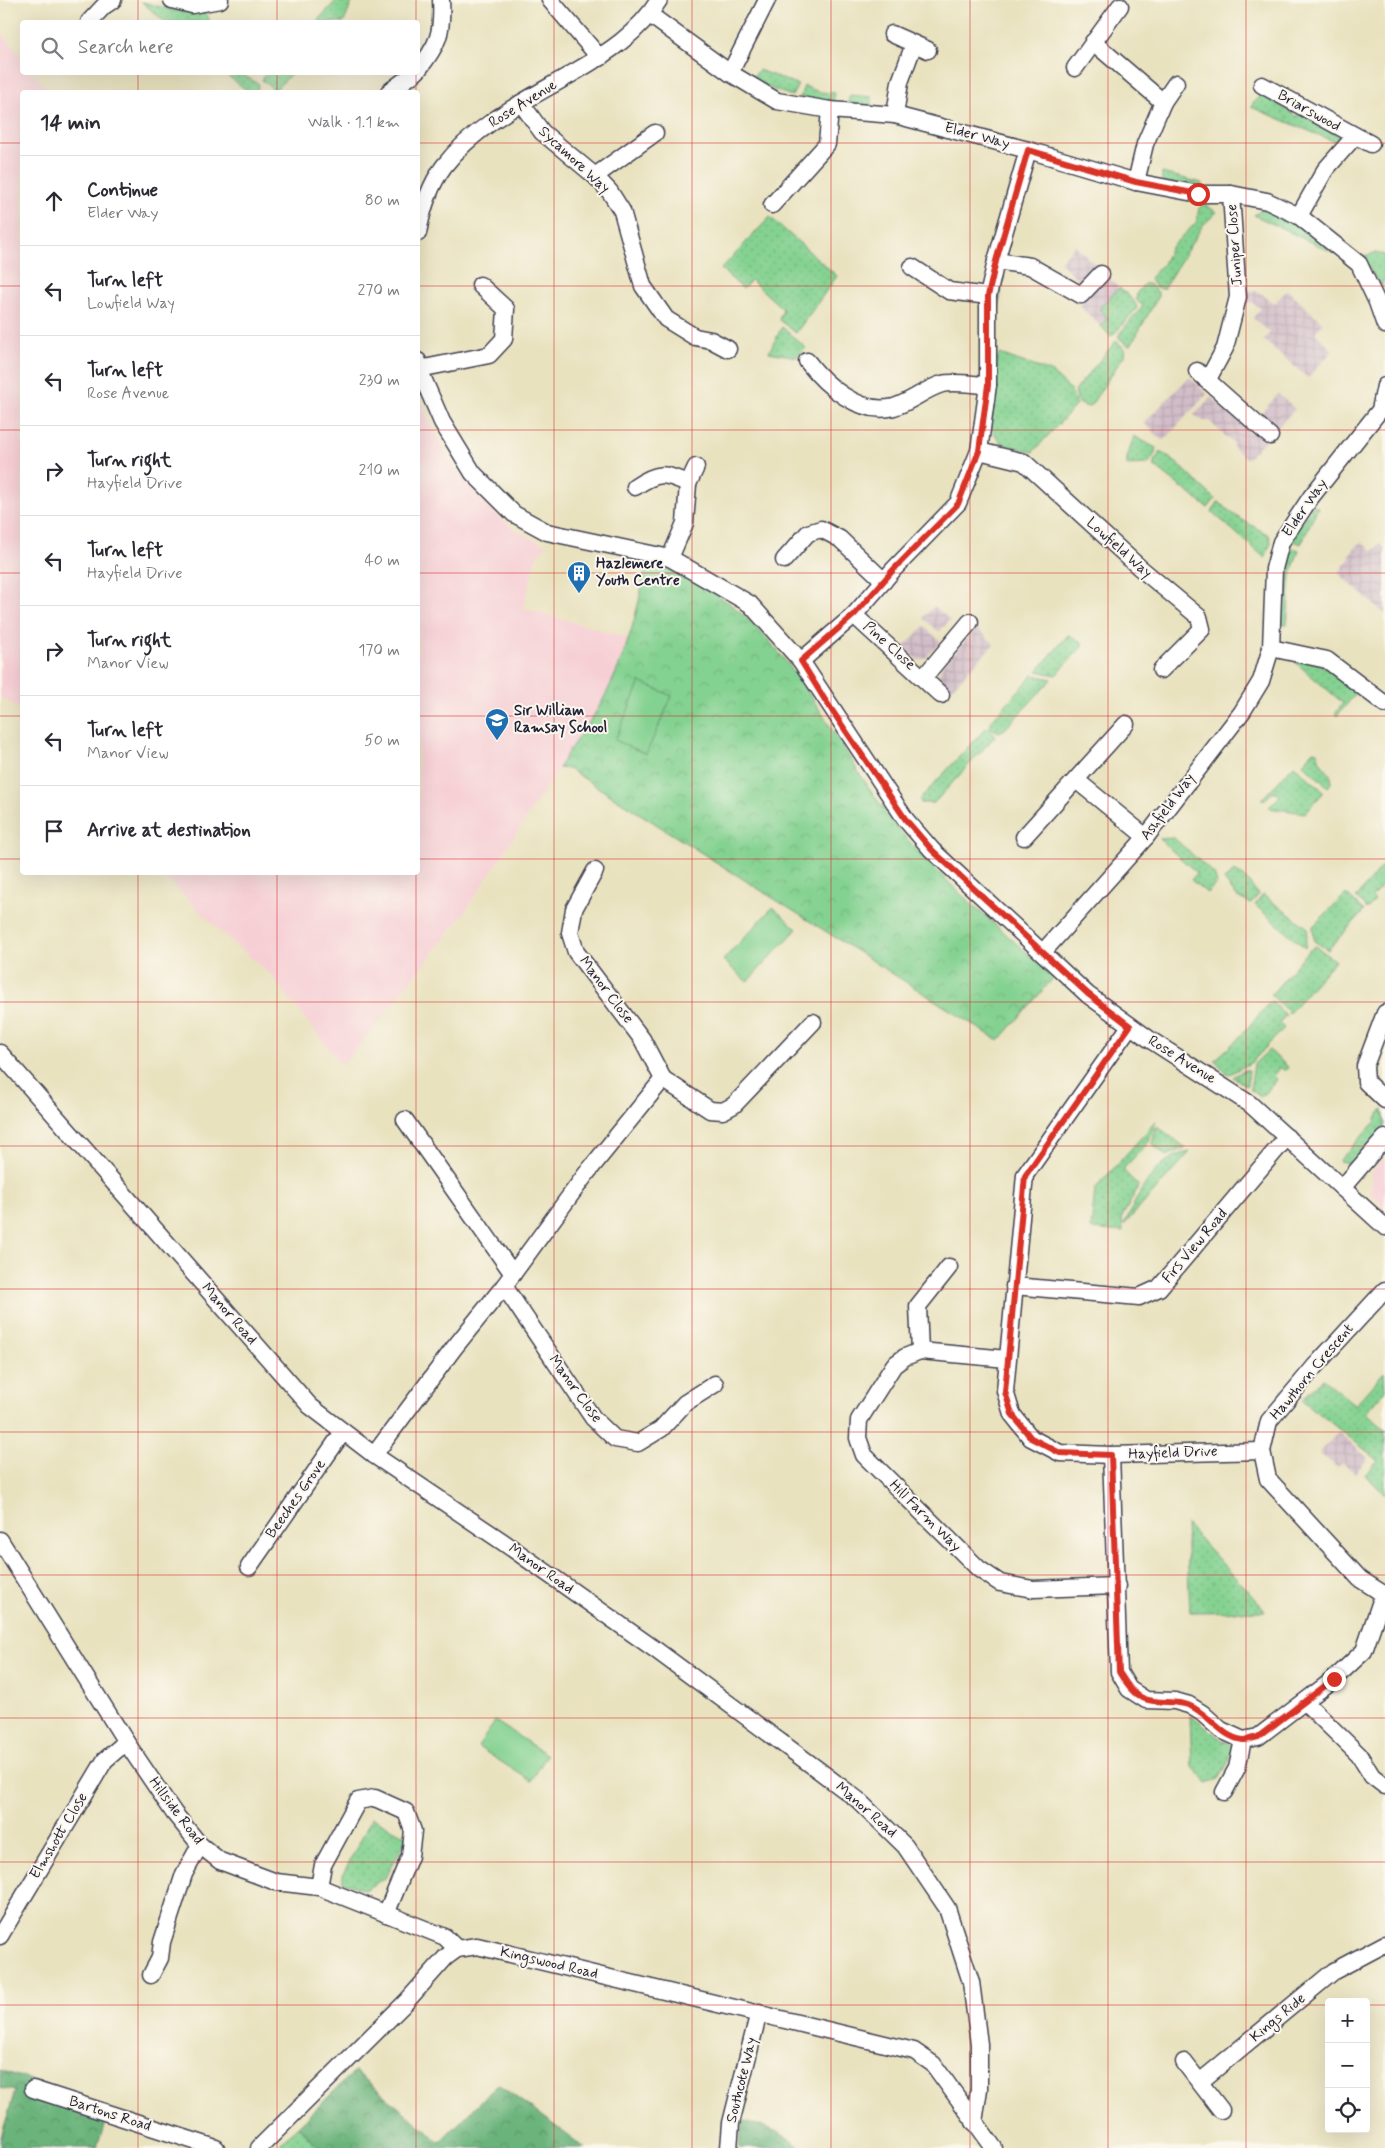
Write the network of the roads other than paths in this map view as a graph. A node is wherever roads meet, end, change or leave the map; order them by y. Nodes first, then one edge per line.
1 (113, 0) edge
2 (172, 0) edge
3 (220, 0) edge
4 (441, 0) edge
5 (551, 0) edge
6 (659, 0) edge
7 (767, 0) edge
8 (1120, 6) dead end
9 (650, 15) junction
10 (91, 20) edge
11 (892, 34) dead end
12 (1093, 42) junction
13 (600, 58) junction
14 (420, 66) edge
15 (1074, 68) dead end
16 (730, 73) junction
17 (411, 75) edge
18 (1176, 83) dead end
19 (1262, 85) dead end
20 (392, 90) edge
21 (1163, 102) junction
22 (520, 103) junction
23 (830, 110) junction
24 (895, 115) junction
25 (655, 133) dead end
26 (1355, 136) junction
27 (1371, 144) dead end
28 (1028, 150) junction
29 (596, 176) junction
30 (1136, 182) junction
31 (1231, 194) junction
32 (772, 205) dead end
33 (1299, 216) junction
34 (420, 225) edge
35 (996, 261) junction
36 (912, 267) dead end
37 (1100, 274) dead end
38 (480, 285) dead end
39 (988, 296) junction
40 (1385, 325) edge
41 (728, 349) dead end
42 (807, 361) dead end
43 (420, 365) edge
44 (420, 370) edge
45 (988, 385) junction
46 (1385, 386) edge
47 (1270, 436) dead end
48 (979, 451) junction
49 (696, 467) dead end
50 (688, 484) junction
51 (635, 487) dead end
52 (670, 558) junction
53 (784, 560) dead end
54 (884, 581) junction
55 (854, 615) junction
56 (970, 622) dead end
57 (1271, 648) junction
58 (801, 661) junction
59 (1161, 670) dead end
60 (924, 678) junction
61 (941, 695) dead end
62 (1385, 704) edge
63 (1126, 724) dead end
64 (1076, 780) junction
65 (1024, 837) dead end
66 (1146, 837) junction
67 (596, 872) dead end
68 (1043, 952) junction
69 (1385, 1013) edge
70 (814, 1022) dead end
71 (1130, 1026) junction
72 (0, 1053) edge
73 (663, 1079) junction
74 (1385, 1100) edge
75 (405, 1120) dead end
76 (1287, 1138) junction
77 (1385, 1138) edge
78 (1342, 1188) junction
79 (1385, 1226) edge
80 (949, 1267) dead end
81 (509, 1280) junction
82 (1014, 1286) junction
83 (1385, 1290) edge
84 (920, 1351) junction
85 (1007, 1359) junction
86 (716, 1384) dead end
87 (344, 1432) junction
88 (1262, 1450) junction
89 (374, 1455) junction
90 (1111, 1455) junction
91 (0, 1540) edge
92 (249, 1567) dead end
93 (1117, 1586) junction
94 (1384, 1595) edge
95 (1305, 1702) junction
96 (1243, 1740) junction
97 (126, 1742) junction
98 (1385, 1786) edge
99 (1224, 1792) dead end
100 (200, 1845) junction
101 (319, 1887) junction
102 (386, 1914) junction
103 (0, 1936) edge
104 (1385, 1944) edge
105 (457, 1948) junction
106 (151, 1975) dead end
107 (759, 2012) junction
108 (1184, 2062) dead end
109 (1201, 2081) junction
110 (33, 2089) dead end
111 (1221, 2110) dead end
112 (974, 2122) junction
113 (216, 2148) edge
114 (258, 2148) edge
115 (729, 2148) edge
116 (994, 2148) edge

1 - 10 street
2 - 3 street
4 - 14 street
5 - 13 street
6 - 9 street, Rose Avenue
7 - 16 street
8 - 12 street
9 - 13 street, Rose Avenue
9 - 16 street, Elder Way
11 - 24 street
12 - 15 street
12 - 21 street
13 - 22 street, Rose Avenue
16 - 23 street, Elder Way
17 - 20 street
18 - 21 street
19 - 26 street, Briarswood
21 - 30 street
22 - 29 street, Sycamore Way
22 - 34 street, Rose Avenue
23 - 24 street, Elder Way
23 - 32 street
24 - 28 street, Elder Way
25 - 29 street
26 - 27 street, Briarswood
26 - 33 street, Briarswood
28 - 30 street, Elder Way
28 - 35 street
29 - 41 street, Sycamore Way
30 - 31 street, Elder Way
31 - 33 street, Elder Way
31 - 47 street, Juniper Close
33 - 40 street, Elder Way
35 - 37 street
35 - 39 street
36 - 39 street
38 - 43 street
39 - 45 street
42 - 45 street
44 - 52 street, Rose Avenue
45 - 48 street
46 - 57 street, Elder Way
48 - 54 street
48 - 59 street, Lowfield Way
49 - 50 street
50 - 51 street
50 - 52 street
52 - 58 street, Rose Avenue
53 - 54 street
54 - 55 street
55 - 58 street
55 - 60 street, Pine Close
56 - 60 street, Pine Close
57 - 62 street
57 - 66 street, Ashfield Way
58 - 68 street, Rose Avenue
60 - 61 street, Pine Close
63 - 64 street
64 - 65 street
64 - 66 street
66 - 68 street, Ashfield Way
67 - 73 street, Manor Close
68 - 71 street, Rose Avenue
69 - 74 street
70 - 73 street, Manor Close
71 - 76 street, Rose Avenue
71 - 82 street, Hayfield Drive
72 - 87 street, Manor Road
73 - 81 street
75 - 81 street, Manor Close
76 - 78 street, Rose Avenue
76 - 82 street, Firs View Road
77 - 78 street
78 - 79 street, Rose Avenue
80 - 84 street
81 - 86 street, Manor Close
81 - 89 street
82 - 85 street, Hayfield Drive
83 - 88 street, Hawthorn Crescent
84 - 85 street
84 - 93 street, Hill Farm Way
85 - 90 street, Hayfield Drive
87 - 89 street, Manor Road
87 - 92 street, Beeches Grove
88 - 90 street, Hayfield Drive
88 - 94 street, Hawthorn Crescent
89 - 112 street, Manor Road
90 - 93 street
91 - 97 street, Hillside Road
93 - 96 street
94 - 95 street
95 - 96 street
95 - 98 street
96 - 99 street
97 - 100 street, Hillside Road
97 - 103 street, Elmshott Close
100 - 101 street, Hillside Road
100 - 106 street
101 - 102 street, Hillside Road
101 - 102 street
102 - 105 street, Hillside Road
104 - 109 street, Kings Ride
105 - 107 street, Kingswood Road
105 - 114 street
107 - 112 street, Kingswood Road
107 - 115 street, Southcote Way
108 - 109 street
109 - 111 street
110 - 113 street, Bartons Road
112 - 116 street

